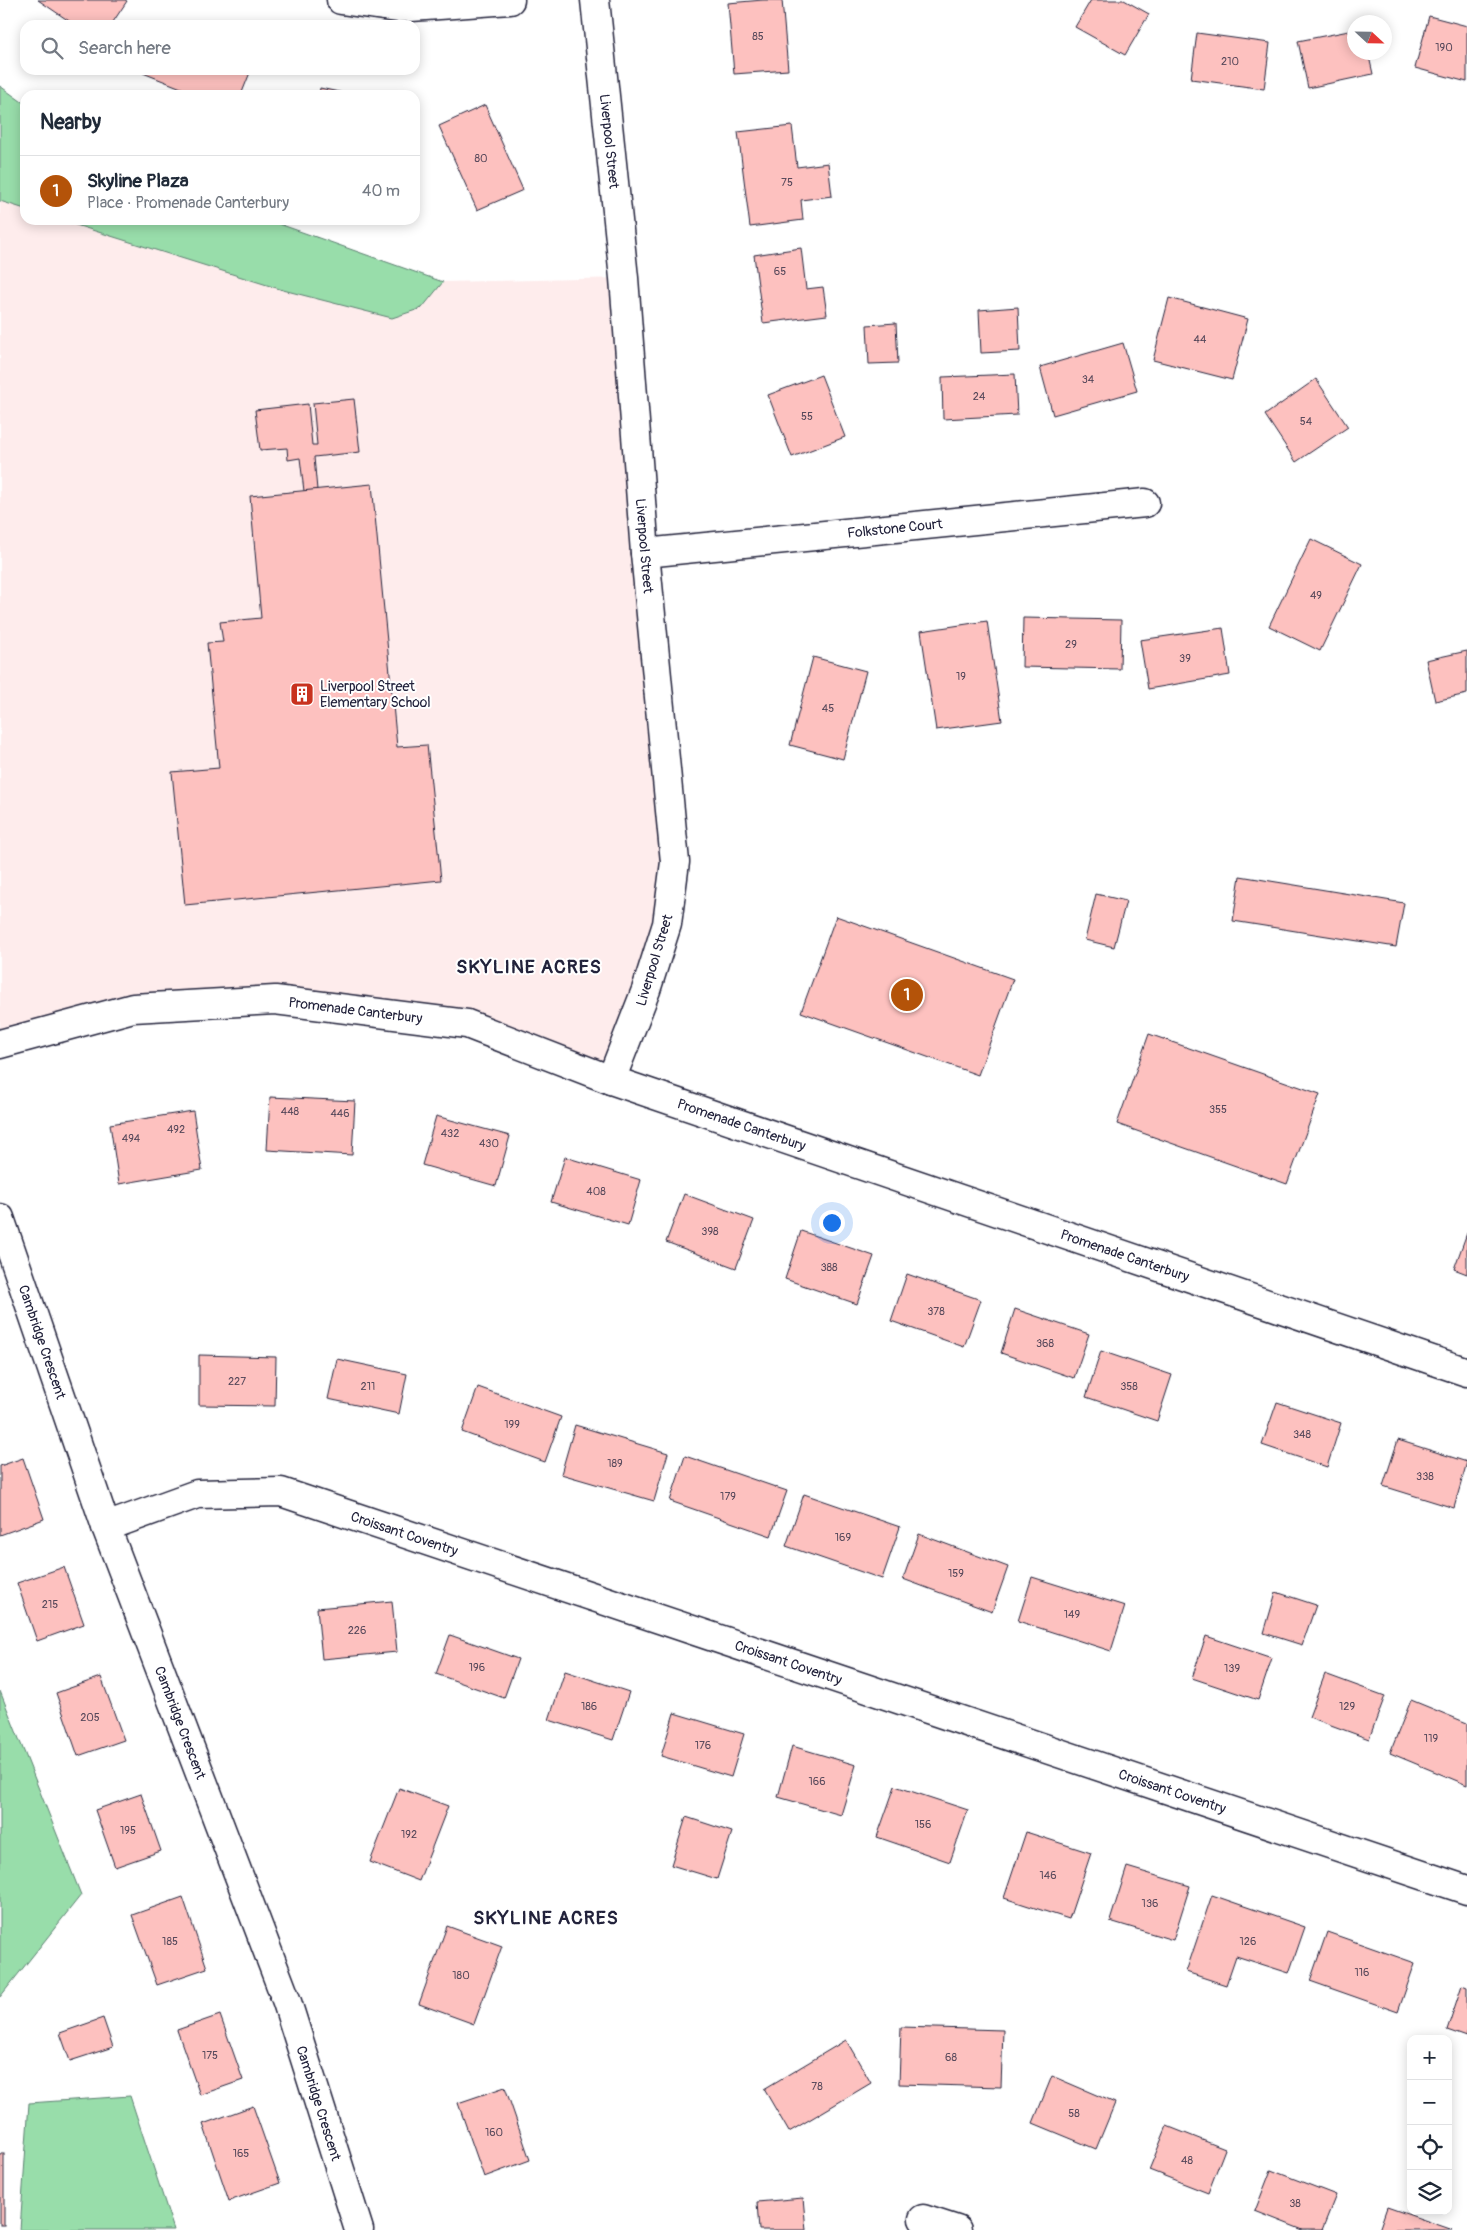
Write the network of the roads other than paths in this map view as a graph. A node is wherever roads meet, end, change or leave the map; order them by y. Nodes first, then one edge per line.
1 (341, 0) edge
2 (510, 0) edge
3 (595, 0) edge
4 (1144, 503) dead end
5 (645, 553) junction
6 (0, 1044) edge
7 (611, 1080) junction
8 (0, 1218) edge
9 (1467, 1372) edge
10 (106, 1527) junction
11 (1467, 1890) edge
12 (923, 2219) dead end
13 (359, 2230) edge
14 (957, 2230) edge

1 - 2 street
3 - 5 street, Liverpool Street
4 - 5 street, Folkstone Court
5 - 7 street, Liverpool Street
6 - 7 street, Promenade Canterbury
7 - 9 street, Promenade Canterbury
8 - 10 street, Cambridge Crescent
10 - 11 street, Croissant Coventry
10 - 13 street, Cambridge Crescent
12 - 14 street

